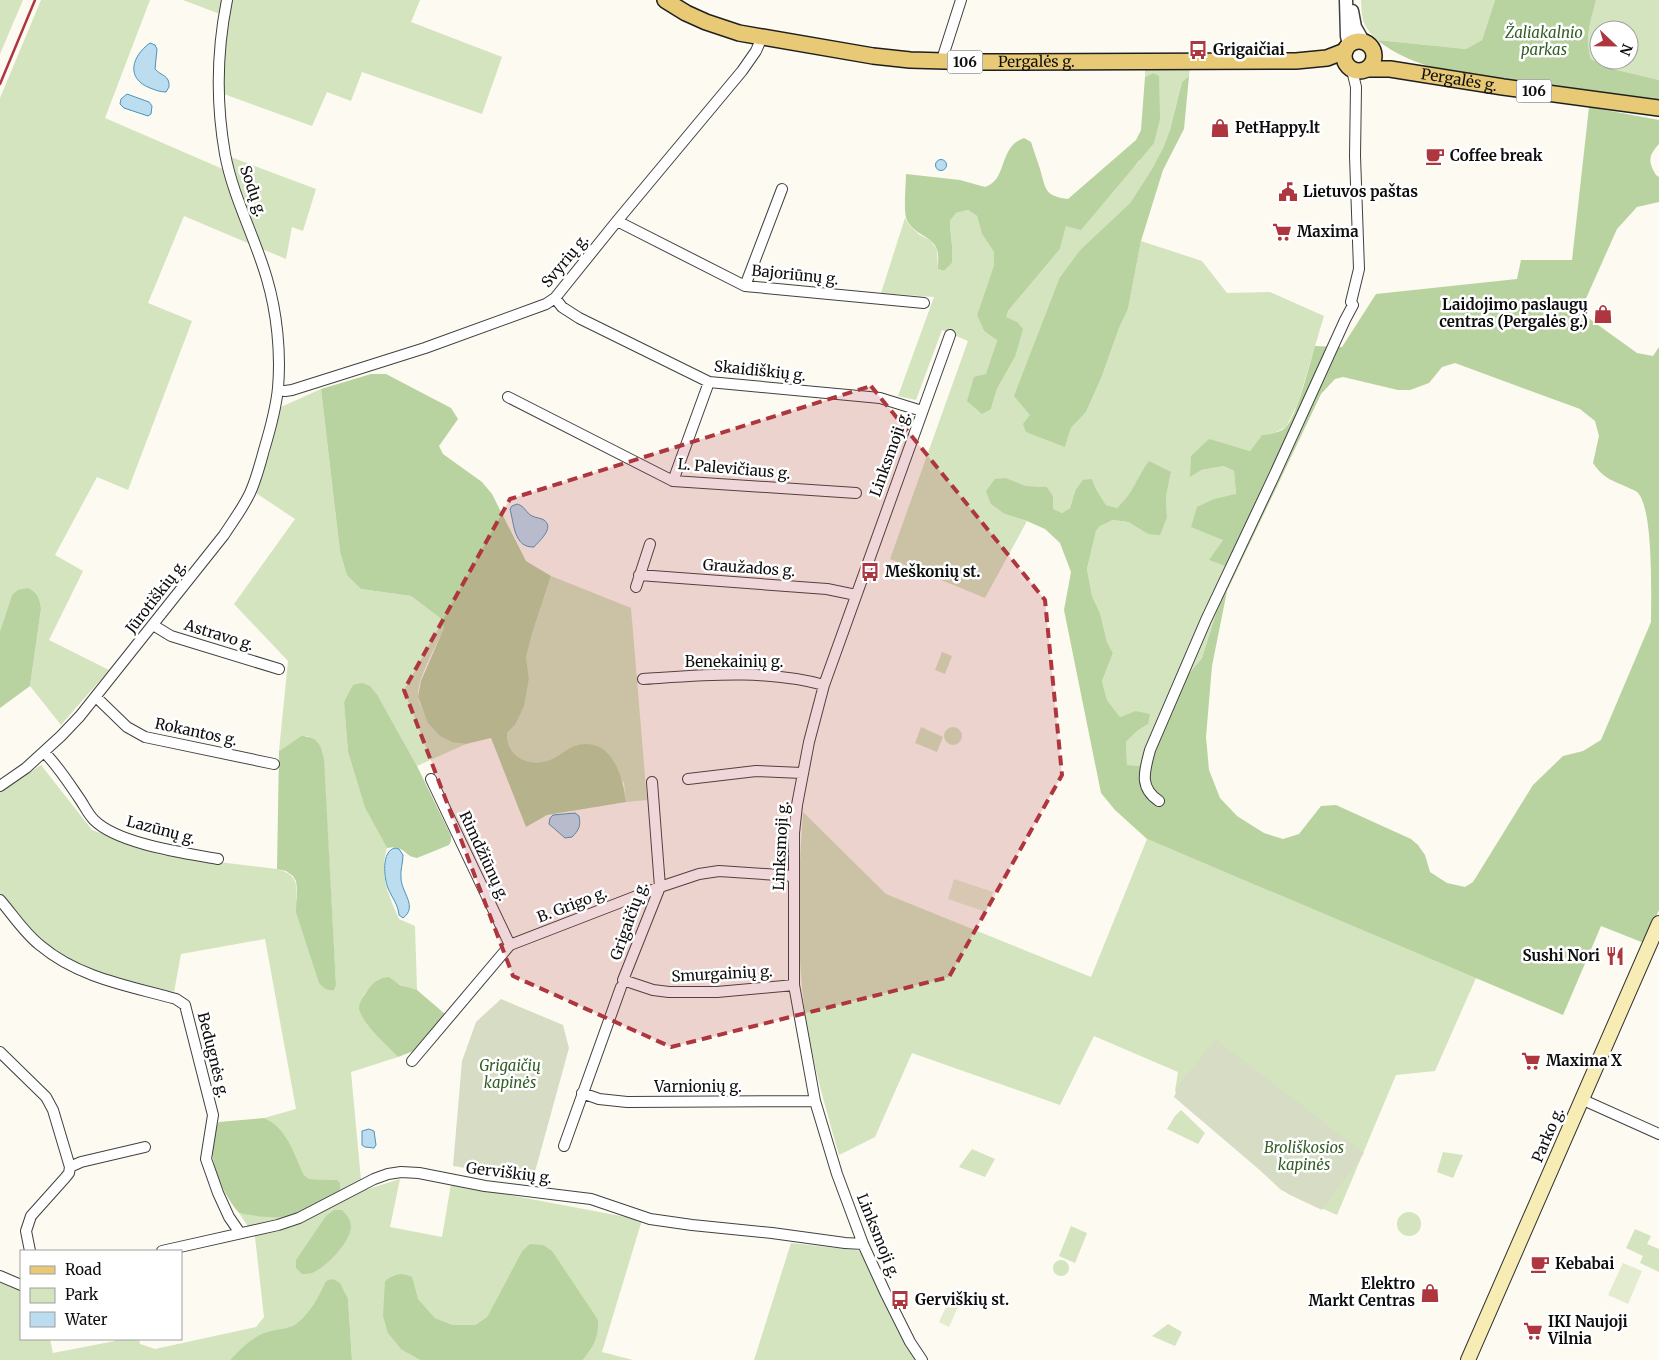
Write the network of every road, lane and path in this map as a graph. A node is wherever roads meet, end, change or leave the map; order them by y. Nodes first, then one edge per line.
1 (227, 0) edge
2 (961, 0) edge
3 (1348, 0) edge
4 (673, 2) edge
5 (762, 37) junction
6 (1352, 46) junction
7 (1374, 53) junction
8 (1299, 60) junction
9 (942, 62) junction
10 (1358, 69) junction
11 (1409, 71) junction
12 (1659, 108) edge
13 (782, 189) dead end
14 (617, 221) junction
15 (745, 286) junction
16 (555, 298) junction
17 (924, 302) dead end
18 (950, 335) dead end
19 (709, 382) junction
20 (278, 390) junction
21 (508, 397) dead end
22 (922, 411) junction
23 (673, 481) junction
24 (856, 493) dead end
25 (650, 544) dead end
26 (639, 575) junction
27 (636, 588) dead end
28 (856, 595) junction
29 (153, 625) junction
30 (279, 669) dead end
31 (643, 679) dead end
32 (824, 686) junction
33 (96, 697) junction
34 (44, 752) junction
35 (274, 764) dead end
36 (802, 773) junction
37 (431, 779) dead end
38 (688, 779) dead end
39 (652, 782) dead end
40 (0, 786) edge
41 (1159, 801) dead end
42 (218, 859) dead end
43 (794, 876) junction
44 (660, 887) junction
45 (0, 900) edge
46 (1659, 923) edge
47 (510, 945) junction
48 (622, 983) junction
49 (794, 985) junction
50 (0, 1052) edge
51 (412, 1061) dead end
52 (582, 1093) junction
53 (1581, 1099) junction
54 (815, 1101) junction
55 (1659, 1134) edge
56 (145, 1146) dead end
57 (564, 1146) dead end
58 (70, 1167) junction
59 (240, 1233) junction
60 (863, 1244) junction
61 (30, 1250) edge
62 (166, 1250) edge
63 (0, 1276) edge
64 (20, 1284) edge
65 (922, 1360) edge
66 (1468, 1360) edge

1 - 20 street, Sodų g.
2 - 9 street
3 - 6 street
4 - 5 main road, Pergalės g. / 106
5 - 9 main road, Pergalės g. / 106
5 - 14 street, Svyrių g.
6 - 7 main road
6 - 8 main road, Pergalės g. / 106
6 - 10 main road
7 - 10 main road
7 - 11 main road, Pergalės g. / 106
8 - 9 main road, Pergalės g. / 106
8 - 10 main road, Pergalės g. / 106
10 - 11 main road, Pergalės g. / 106
10 - 41 street
11 - 12 main road, Pergalės g. / 106
13 - 15 street
14 - 15 street, Bajoriūnų g.
14 - 16 street, Svyrių g.
15 - 17 street, Bajoriūnų g.
16 - 19 street, Skaidiškių g.
16 - 20 street, Svyrių g.
18 - 22 street, Linksmoji g.
19 - 22 street, Skaidiškių g.
19 - 23 street
20 - 29 street, Jūrotiškių g.
21 - 23 street, L. Palevičiaus g.
22 - 28 street, Linksmoji g.
23 - 24 street, L. Palevičiaus g.
25 - 26 street
26 - 27 street
26 - 28 street, Graužados g.
28 - 32 street, Linksmoji g.
29 - 30 street, Astravo g.
29 - 33 street, Jūrotiškių g.
31 - 32 street, Benekainių g.
32 - 36 street, Linksmoji g.
33 - 34 street, Jūrotiškių g.
33 - 35 street, Rokantos g.
34 - 40 street, Jūrotiškių g.
34 - 42 street, Lazūnų g.
36 - 38 street
36 - 43 street, Linksmoji g.
37 - 47 street, Rimdžiūnų g.
39 - 44 street, Grigaičių g.
43 - 44 street, B. Grigo g.
43 - 49 street, Linksmoji g.
44 - 47 street, B. Grigo g.
44 - 48 street, Grigaičių g.
45 - 59 street, Bedugnės g.
46 - 53 main road, Parko g.
47 - 51 street, B. Grigo g.
48 - 49 street, Smurgainių g.
48 - 52 street, Grigaičių g.
49 - 54 street, Linksmoji g.
50 - 58 street
52 - 54 street, Varnionių g.
52 - 57 street, Grigaičių g.
53 - 55 street
53 - 66 main road, Parko g.
54 - 60 street, Linksmoji g.
56 - 58 street
58 - 61 street
59 - 60 street, Gerviškių g.
59 - 62 street, Gerviškių g.
60 - 65 street, Linksmoji g.
63 - 64 street

